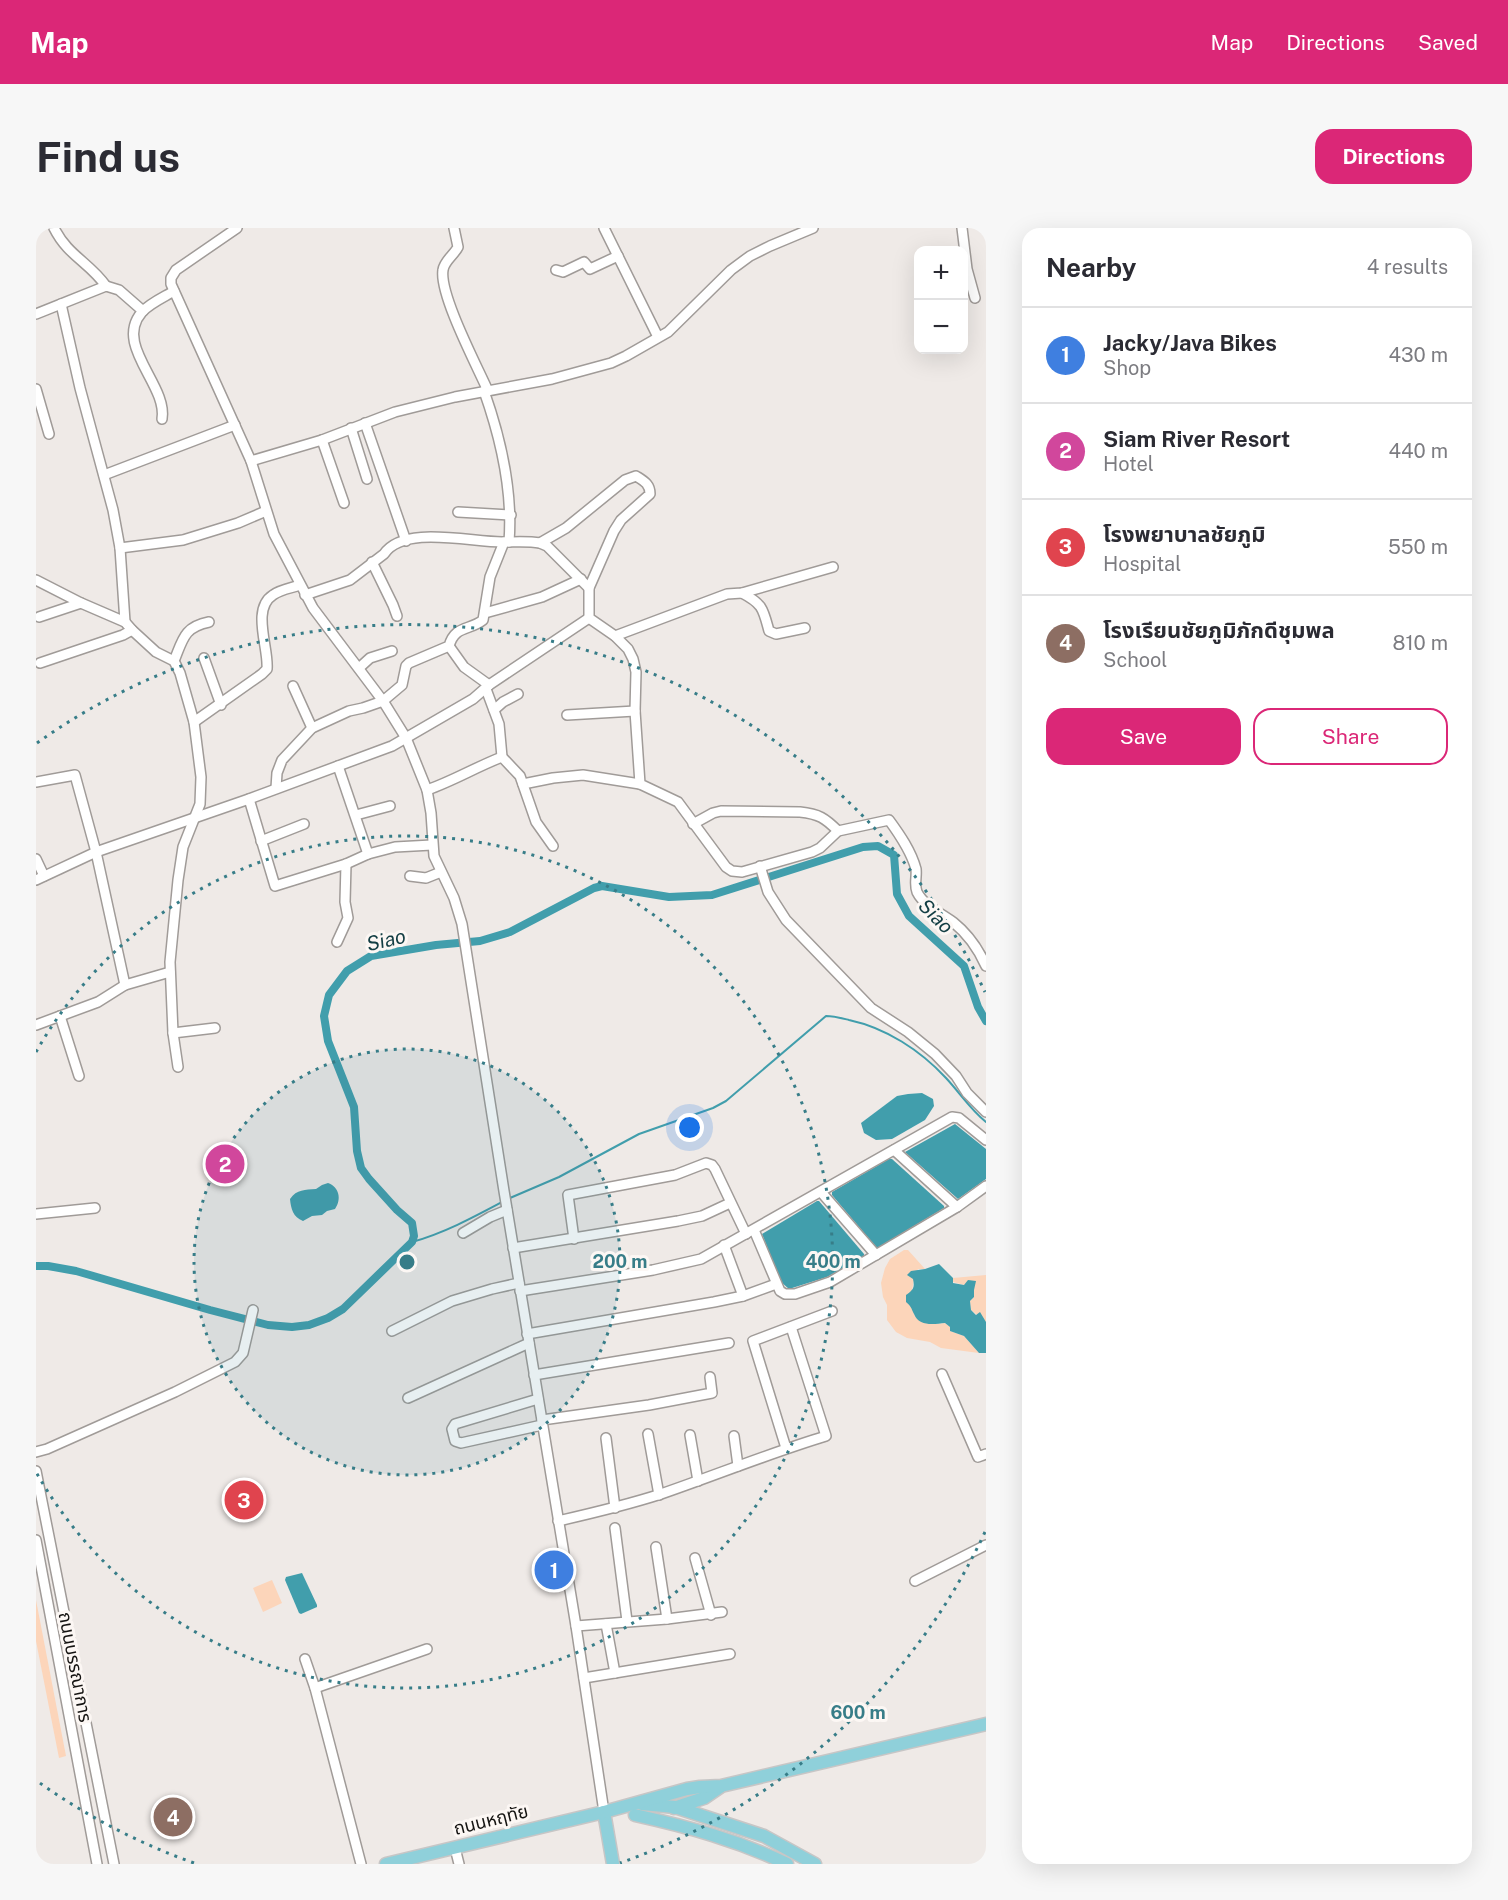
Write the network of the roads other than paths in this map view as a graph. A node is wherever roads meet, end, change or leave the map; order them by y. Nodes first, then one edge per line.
1 (54, 228) edge
2 (237, 228) edge
3 (454, 228) edge
4 (604, 228) edge
5 (813, 228) edge
6 (962, 228) edge
7 (618, 256) junction
8 (556, 270) dead end
9 (106, 286) junction
10 (174, 291) junction
11 (975, 298) dead end
12 (61, 304) junction
13 (143, 311) junction
14 (36, 314) edge
15 (658, 337) junction
16 (36, 389) edge
17 (486, 391) junction
18 (162, 419) dead end
19 (366, 423) junction
20 (235, 425) junction
21 (351, 428) junction
22 (49, 434) dead end
23 (322, 440) junction
24 (251, 461) junction
25 (104, 475) junction
26 (367, 479) dead end
27 (344, 503) dead end
28 (266, 511) junction
29 (458, 512) dead end
30 (511, 515) junction
31 (406, 541) junction
32 (506, 542) junction
33 (540, 543) junction
34 (120, 548) junction
35 (372, 562) junction
36 (833, 567) dead end
37 (580, 579) junction
38 (36, 580) edge
39 (300, 585) junction
40 (589, 588) junction
41 (742, 593) junction
42 (305, 595) junction
43 (81, 603) junction
44 (485, 613) junction
45 (397, 616) dead end
46 (39, 617) dead end
47 (589, 618) junction
48 (125, 622) junction
49 (209, 622) dead end
50 (804, 628) dead end
51 (132, 630) junction
52 (615, 636) junction
53 (448, 646) junction
54 (392, 651) dead end
55 (204, 658) dead end
56 (174, 661) junction
57 (40, 663) dead end
58 (359, 668) junction
59 (293, 686) dead end
60 (488, 687) junction
61 (518, 694) dead end
62 (383, 700) junction
63 (220, 705) junction
64 (494, 710) junction
65 (634, 711) junction
66 (567, 715) dead end
67 (194, 722) junction
68 (312, 728) junction
69 (406, 738) junction
70 (502, 757) junction
71 (338, 766) junction
72 (36, 782) edge
73 (523, 784) junction
74 (640, 784) junction
75 (276, 788) junction
76 (427, 790) junction
77 (249, 799) junction
78 (390, 806) dead end
79 (356, 815) junction
80 (197, 816) junction
81 (304, 824) dead end
82 (693, 824) junction
83 (838, 831) junction
84 (261, 841) junction
85 (432, 845) junction
86 (553, 846) dead end
87 (96, 852) junction
88 (368, 854) junction
89 (36, 859) edge
90 (346, 864) junction
91 (760, 867) junction
92 (441, 872) junction
93 (410, 876) dead end
94 (40, 878) edge
95 (337, 942) dead end
96 (986, 966) edge
97 (170, 972) junction
98 (125, 985) junction
99 (60, 1016) junction
100 (36, 1025) edge
101 (215, 1028) dead end
102 (173, 1032) junction
103 (178, 1067) dead end
104 (80, 1076) dead end
105 (986, 1112) edge
106 (986, 1140) edge
107 (894, 1150) junction
108 (986, 1186) edge
109 (821, 1192) junction
110 (730, 1203) junction
111 (95, 1208) dead end
112 (507, 1208) junction
113 (957, 1208) junction
114 (36, 1214) edge
115 (750, 1232) junction
116 (463, 1233) dead end
117 (574, 1239) junction
118 (724, 1245) junction
119 (513, 1248) junction
120 (876, 1255) junction
121 (776, 1284) junction
122 (520, 1287) junction
123 (743, 1296) junction
124 (253, 1310) dead end
125 (832, 1311) dead end
126 (791, 1327) junction
127 (392, 1331) dead end
128 (528, 1339) junction
129 (729, 1342) dead end
130 (942, 1374) dead end
131 (534, 1375) junction
132 (710, 1377) dead end
133 (408, 1398) dead end
134 (538, 1399) junction
135 (542, 1422) junction
136 (648, 1434) dead end
137 (690, 1435) dead end
138 (734, 1436) dead end
139 (606, 1438) dead end
140 (786, 1448) junction
141 (36, 1452) edge
142 (986, 1454) edge
143 (738, 1466) junction
144 (36, 1476) edge
145 (698, 1481) junction
146 (659, 1495) junction
147 (615, 1508) junction
148 (558, 1521) junction
149 (615, 1528) dead end
150 (36, 1540) edge
151 (986, 1545) edge
152 (656, 1547) dead end
153 (695, 1558) dead end
154 (54, 1560) junction
155 (40, 1562) junction
156 (915, 1581) dead end
157 (722, 1612) dead end
158 (711, 1615) junction
159 (667, 1619) junction
160 (627, 1621) junction
161 (606, 1624) junction
162 (576, 1626) junction
163 (427, 1649) dead end
164 (730, 1654) dead end
165 (305, 1659) dead end
166 (615, 1673) junction
167 (584, 1678) junction
168 (315, 1688) junction
169 (80, 1692) junction
170 (65, 1695) junction
171 (986, 1724) edge
172 (721, 1786) junction
173 (687, 1789) junction
174 (102, 1800) junction
175 (85, 1803) junction
176 (675, 1807) junction
177 (633, 1809) junction
178 (604, 1812) junction
179 (717, 1820) junction
180 (693, 1828) junction
181 (455, 1848) junction
182 (97, 1864) edge
183 (114, 1864) edge
184 (361, 1864) edge
185 (386, 1864) edge
186 (459, 1864) edge
187 (613, 1864) edge
188 (787, 1864) edge
189 (815, 1864) edge

1 - 9 street
2 - 10 street
3 - 17 street
4 - 7 street
5 - 15 street
6 - 11 street
7 - 8 street
7 - 15 street
9 - 12 street
9 - 13 street
10 - 13 street
10 - 20 street
12 - 14 street
12 - 25 street
13 - 18 street
15 - 17 street
16 - 22 street
17 - 19 street
17 - 30 street
19 - 21 street
19 - 31 street
20 - 24 street
20 - 25 street
21 - 23 street
21 - 26 street
23 - 24 street
23 - 27 street
24 - 28 street
25 - 34 street
28 - 34 street
28 - 39 street
29 - 30 street
30 - 32 street
31 - 32 street
31 - 35 street
32 - 33 street
32 - 44 street
33 - 37 street
33 - 40 street
34 - 48 street
35 - 42 street
35 - 45 street
36 - 41 street
37 - 40 street
37 - 44 street
38 - 43 street
39 - 42 street
39 - 63 street
40 - 47 street
41 - 50 street
41 - 52 street
42 - 58 street
43 - 46 street
43 - 48 street
44 - 53 street
47 - 52 street
47 - 60 street
48 - 51 street
49 - 56 street
51 - 56 street
51 - 57 street
52 - 65 street
53 - 60 street
53 - 62 street
54 - 58 street
55 - 63 street
56 - 67 street
58 - 62 street
59 - 68 street
60 - 64 street
60 - 69 street
61 - 64 street
62 - 68 street
62 - 69 street
63 - 67 street
64 - 70 street
65 - 66 street
65 - 74 street
67 - 80 street
68 - 75 street
69 - 71 street
69 - 76 street
70 - 73 street
70 - 76 street
71 - 75 street
71 - 79 street
72 - 87 street
73 - 74 street
73 - 86 street
74 - 82 street
75 - 77 street
76 - 85 street
77 - 80 street
77 - 84 street
78 - 79 street
79 - 88 street
80 - 87 street
80 - 97 street
81 - 84 street
82 - 83 street
82 - 91 street
83 - 91 street
83 - 96 street
84 - 90 street
85 - 88 street
85 - 92 street
87 - 94 street
87 - 98 street
88 - 90 street
89 - 94 street
90 - 95 street
91 - 105 street
92 - 93 street
92 - 112 street
97 - 98 street
97 - 102 street
98 - 99 street
99 - 100 street
99 - 104 street
101 - 102 street
102 - 103 street
106 - 107 street
107 - 109 street
107 - 113 street
108 - 113 street
109 - 115 street
109 - 120 street
110 - 115 street
110 - 117 street
110 - 117 street
111 - 114 street
112 - 116 street
112 - 119 street
113 - 120 street
115 - 118 street
115 - 121 street
117 - 119 street
118 - 122 street
118 - 123 street
119 - 122 street
120 - 121 street
121 - 123 street
122 - 127 street
122 - 128 street
123 - 128 street
124 - 141 street
125 - 126 street
126 - 140 street
126 - 140 street
128 - 131 street
128 - 133 street
129 - 131 street
130 - 142 street
131 - 134 street
132 - 135 street
134 - 135 street
134 - 135 street
135 - 148 street
136 - 146 street
137 - 145 street
138 - 143 street
139 - 147 street
140 - 143 street
143 - 145 street
144 - 154 street, ถนนบรรณาการ
145 - 146 street
146 - 147 street
147 - 148 street
148 - 162 street
149 - 160 street
150 - 155 street, ถนนบรรณาการ
151 - 156 street
152 - 159 street
153 - 158 street
154 - 155 street
154 - 169 street, ถนนบรรณาการ
155 - 170 street, ถนนบรรณาการ
157 - 158 street
158 - 159 street
159 - 160 street
160 - 161 street
161 - 162 street
161 - 166 street
162 - 167 street
163 - 168 street
164 - 166 street
165 - 168 street
166 - 167 street
167 - 178 street
168 - 184 street
169 - 170 street
169 - 174 street, ถนนบรรณาการ
170 - 175 street, ถนนบรรณาการ
171 - 172 main road
172 - 173 main road
172 - 176 main road
172 - 179 main road
173 - 176 main road
173 - 177 main road
174 - 175 street
174 - 183 street, ถนนบรรณาการ
175 - 182 street, ถนนบรรณาการ
176 - 177 main road
176 - 179 main road
176 - 180 main road
177 - 178 main road, ถนนหฤทัย
177 - 180 main road
178 - 181 main road, ถนนหฤทัย
178 - 187 main road
179 - 189 main road
180 - 188 main road
181 - 185 main road, ถนนหฤทัย
181 - 186 street

